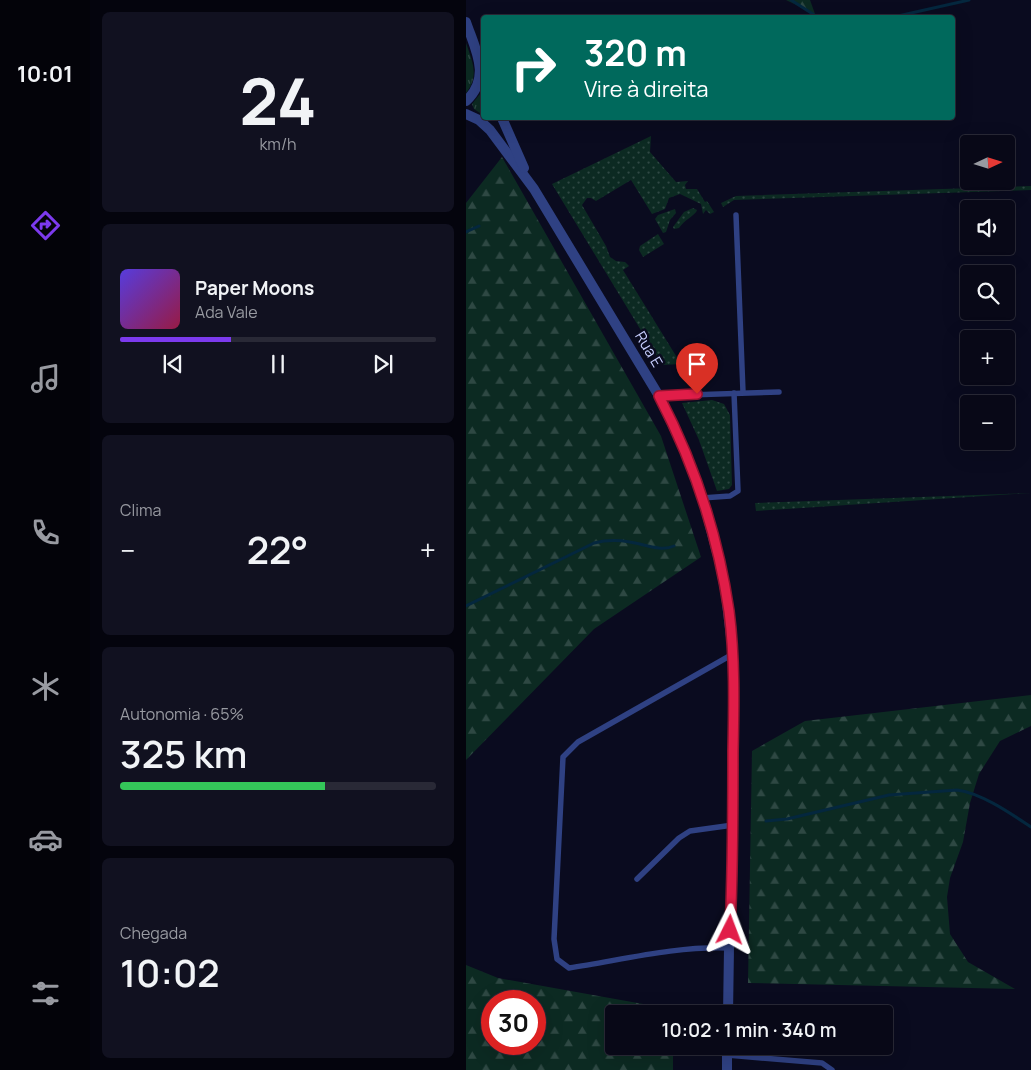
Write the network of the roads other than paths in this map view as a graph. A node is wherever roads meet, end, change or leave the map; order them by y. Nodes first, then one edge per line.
1 (466, 22) edge
2 (481, 66) edge
3 (481, 73) edge
4 (466, 101) edge
5 (466, 114) edge
6 (503, 120) edge
7 (534, 189) junction
8 (736, 215) dead end
9 (743, 392) junction
10 (779, 392) dead end
11 (734, 393) junction
12 (659, 396) junction
13 (702, 498) junction
14 (733, 654) junction
15 (733, 825) junction
16 (637, 879) dead end
17 (729, 948) junction
18 (728, 1005) edge
19 (727, 1055) edge
20 (756, 1055) edge
21 (727, 1070) edge
22 (832, 1070) edge

1 - 2 street
3 - 4 street
5 - 7 street, Rua E
6 - 7 street, Rua E
7 - 12 street, Rua E
8 - 9 lane
9 - 10 lane
9 - 11 lane
11 - 12 lane
11 - 13 lane
12 - 13 street, Rua E
13 - 14 street, Rua E
14 - 15 street, Rua E
14 - 17 lane
15 - 16 lane
15 - 17 street, Rua E
17 - 18 street, Rua E
19 - 21 street
20 - 22 lane

